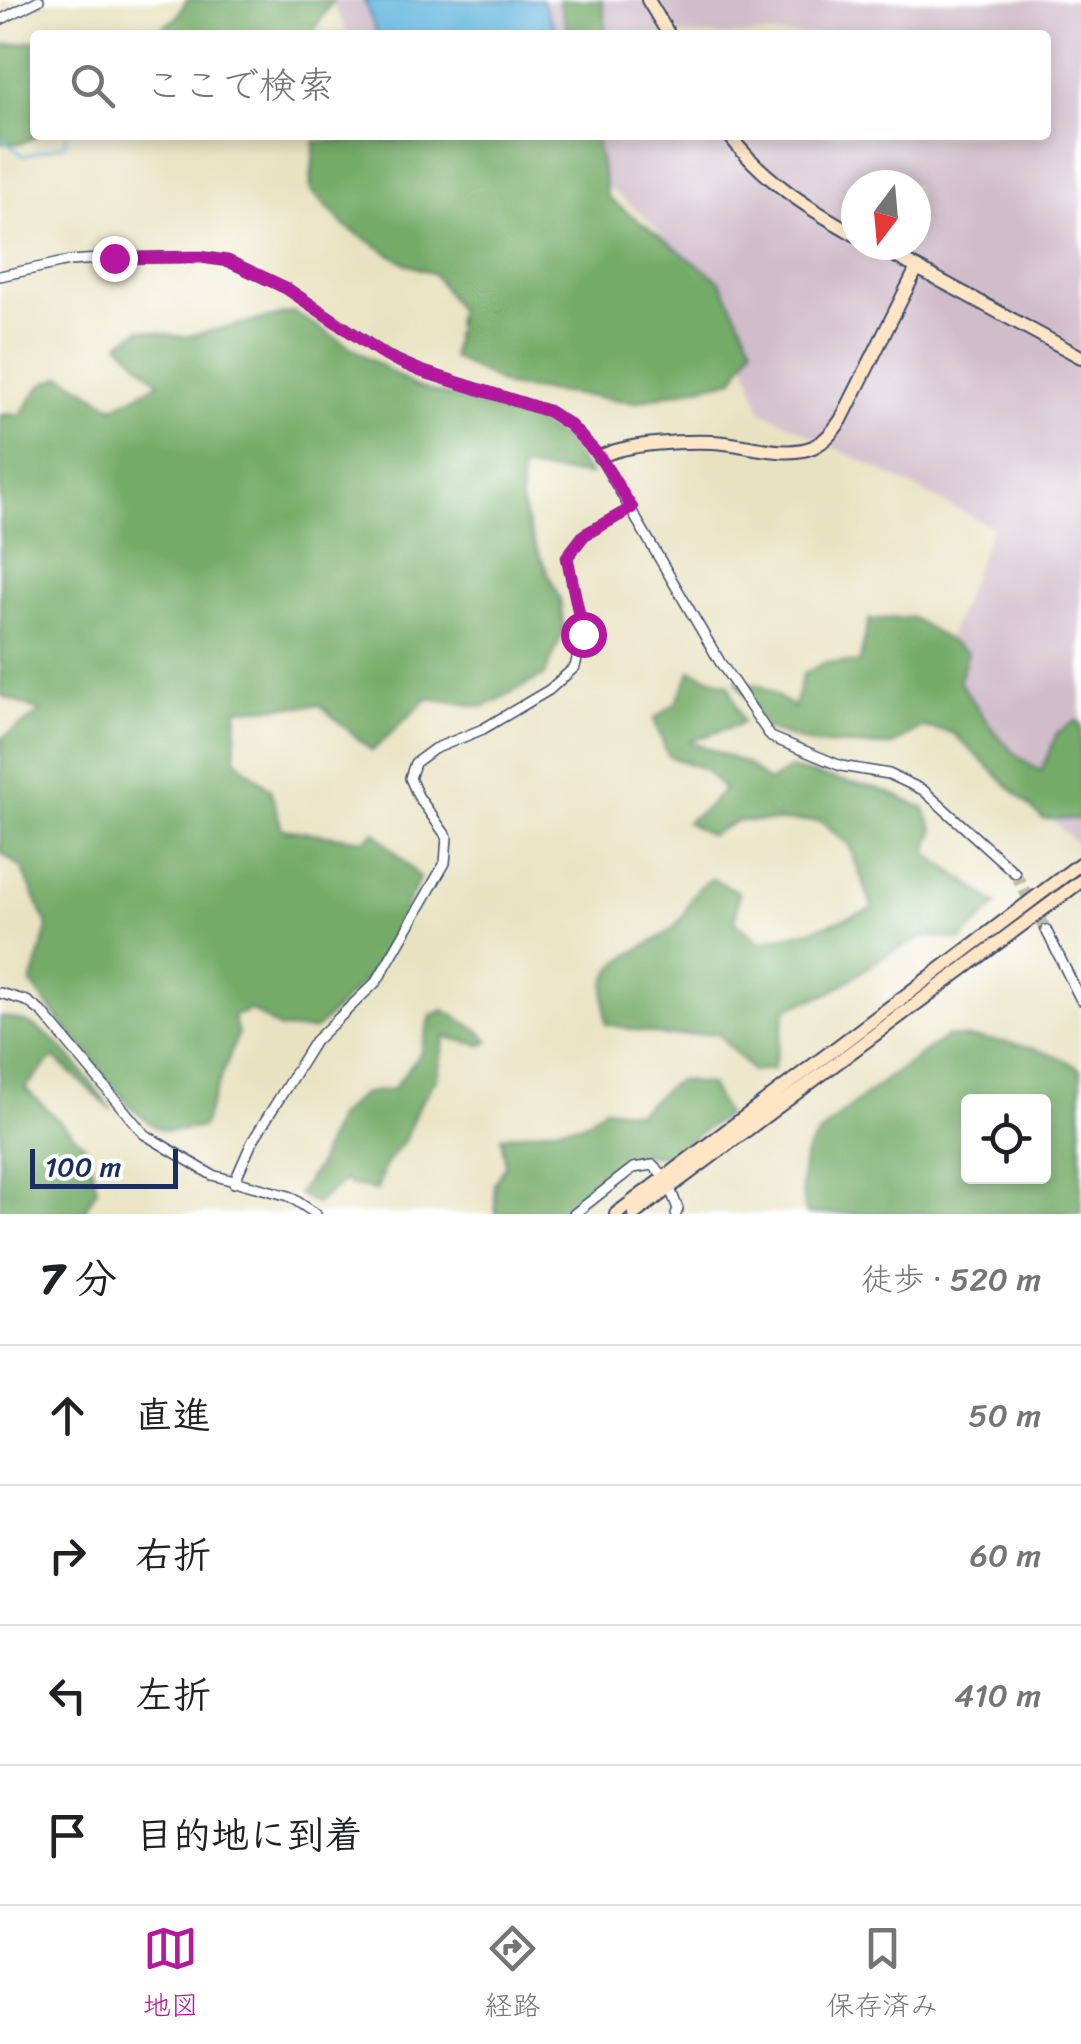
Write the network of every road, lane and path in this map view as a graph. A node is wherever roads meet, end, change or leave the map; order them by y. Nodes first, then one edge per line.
1 (39, 0) edge
2 (648, 0) edge
3 (0, 20) edge
4 (665, 30) edge
5 (734, 140) edge
6 (841, 226) edge
7 (902, 260) edge
8 (917, 268) junction
9 (0, 276) edge
10 (1081, 358) edge
11 (600, 457) junction
12 (632, 508) junction
13 (1081, 863) edge
14 (1015, 874) tunnel mouth
15 (1081, 881) edge
16 (1046, 930) tunnel mouth
17 (0, 993) edge
18 (1081, 1000) edge
19 (667, 1182) junction
20 (234, 1183) junction
21 (316, 1214) edge
22 (574, 1214) edge
23 (616, 1214) edge
24 (634, 1214) edge
25 (676, 1214) edge

1 - 3 street
2 - 4 street
5 - 6 street
7 - 8 street
8 - 10 street
8 - 11 street
9 - 11 street
11 - 12 street
12 - 14 street
12 - 20 street
13 - 19 street
15 - 19 street
16 - 18 street
17 - 20 street
19 - 22 street
19 - 23 street
19 - 24 street
19 - 25 street
20 - 21 street

